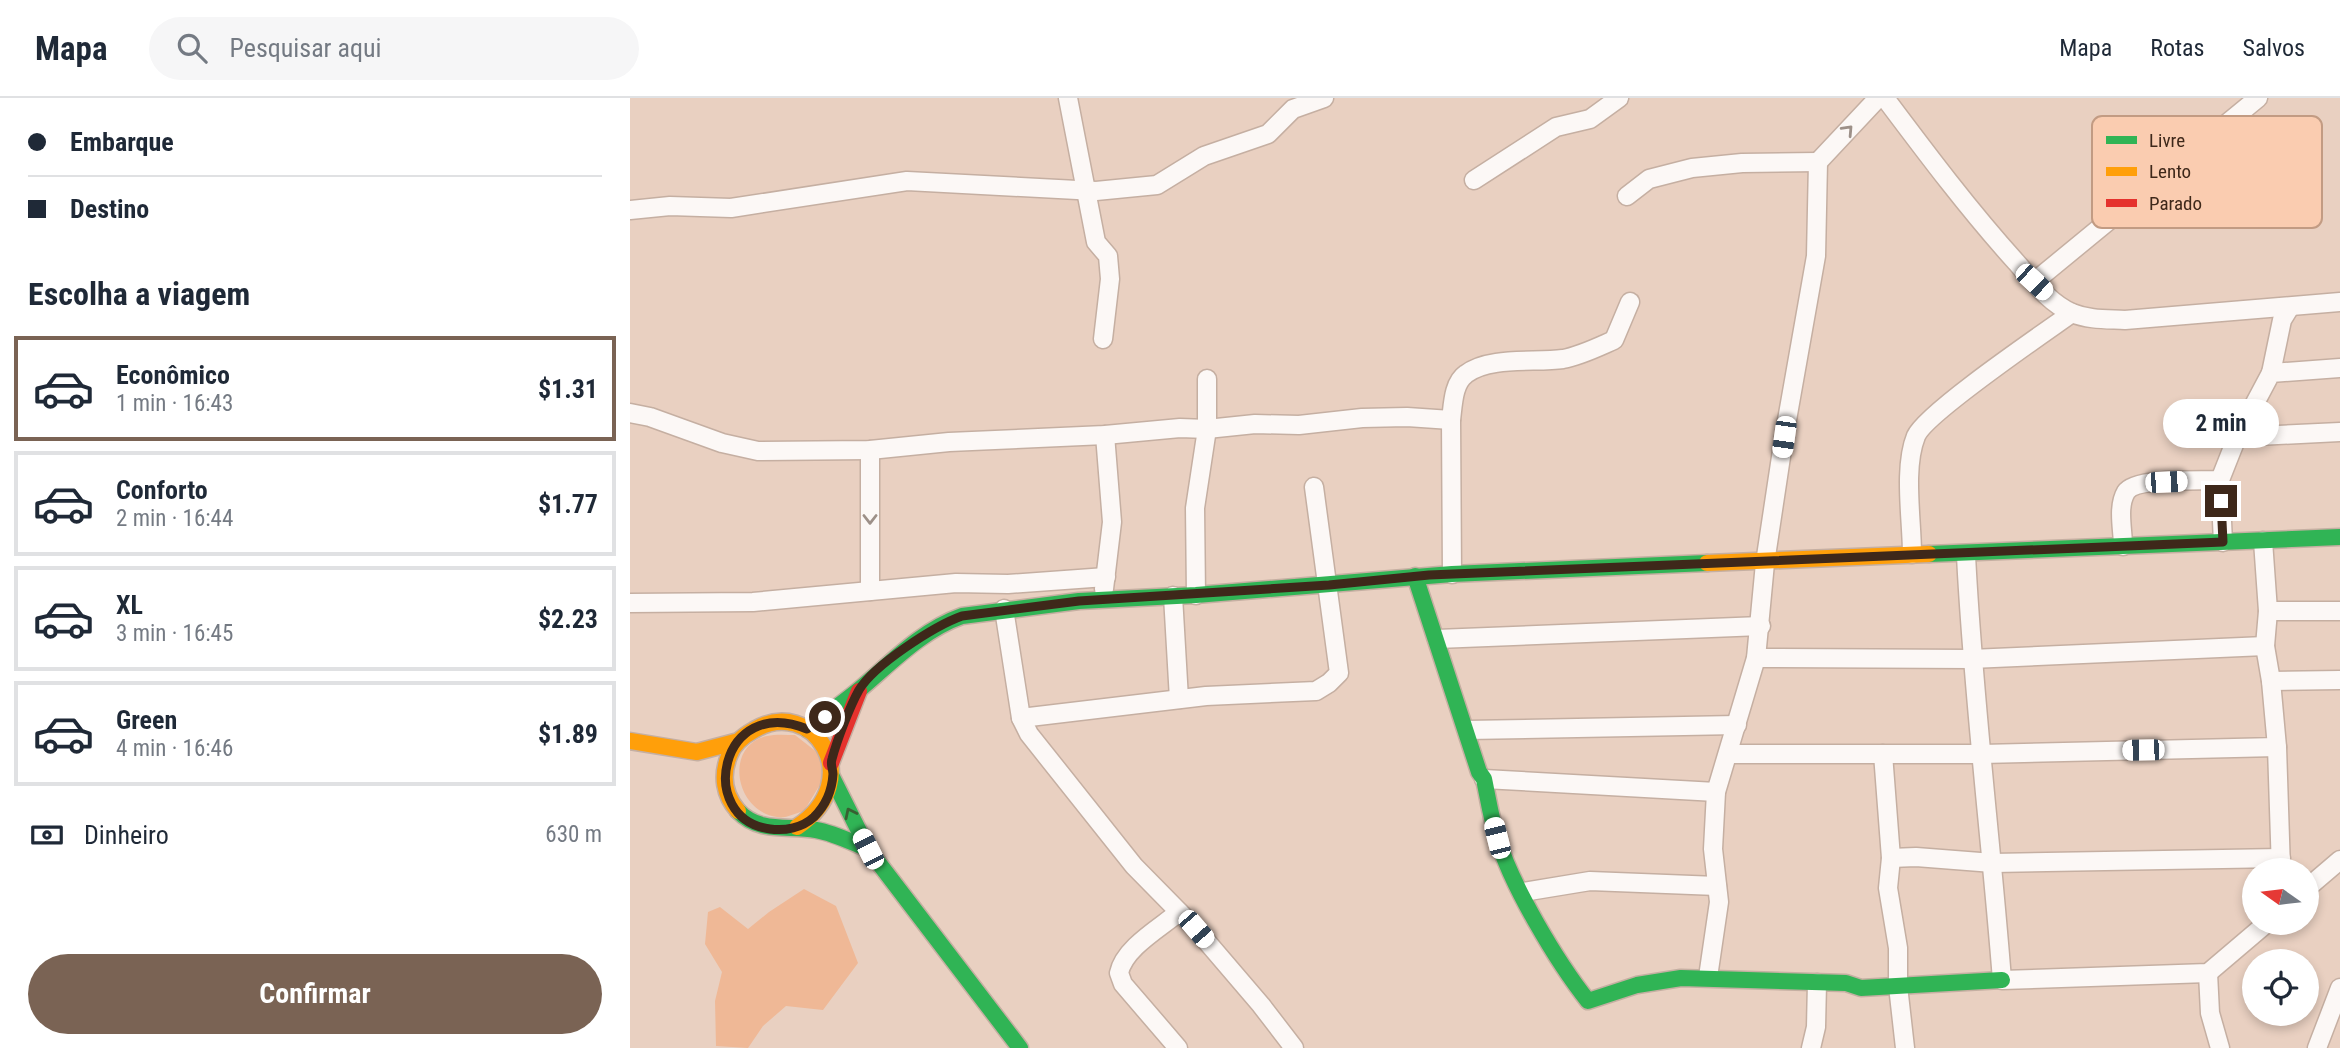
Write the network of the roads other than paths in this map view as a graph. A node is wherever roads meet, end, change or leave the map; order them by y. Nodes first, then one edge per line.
1 (1068, 98) edge
2 (1324, 98) edge
3 (1619, 98) edge
4 (1878, 98) edge
5 (1885, 98) edge
6 (2258, 98) edge
7 (1292, 104) edge
8 (2236, 116) edge
9 (1818, 162) junction
10 (1474, 180) dead end
11 (1085, 190) junction
12 (1627, 196) dead end
13 (630, 210) edge
14 (2100, 228) edge
15 (2034, 282) junction
16 (1630, 302) dead end
17 (2340, 302) edge
18 (2291, 307) junction
19 (2072, 313) junction
20 (1103, 340) dead end
21 (2340, 368) edge
22 (2271, 373) junction
23 (1207, 379) dead end
24 (630, 413) edge
25 (1451, 419) junction
26 (1207, 429) junction
27 (2340, 432) edge
28 (1105, 435) junction
29 (2237, 437) junction
30 (870, 450) junction
31 (2220, 480) junction
32 (1314, 487) dead end
33 (2340, 537) edge
34 (2263, 541) junction
35 (2223, 542) junction
36 (2123, 546) junction
37 (1912, 554) junction
38 (1966, 555) junction
39 (1765, 563) junction
40 (1452, 574) junction
41 (1415, 576) junction
42 (1106, 577) junction
43 (1329, 585) junction
44 (870, 591) junction
45 (1196, 595) junction
46 (1173, 596) junction
47 (1103, 599) junction
48 (630, 603) edge
49 (1004, 609) junction
50 (2269, 611) junction
51 (2340, 611) edge
52 (1761, 625) junction
53 (1437, 639) junction
54 (2264, 646) junction
55 (1756, 658) junction
56 (1971, 659) junction
57 (2340, 680) edge
58 (2271, 681) junction
59 (860, 689) junction
60 (1179, 699) junction
61 (1021, 718) junction
62 (1737, 725) junction
63 (807, 729) junction
64 (1467, 730) junction
65 (630, 741) edge
66 (735, 743) junction
67 (2277, 747) junction
68 (697, 752) junction
69 (1729, 754) junction
70 (1883, 754) junction
71 (1982, 754) junction
72 (832, 770) junction
73 (724, 774) junction
74 (1484, 779) junction
75 (1716, 792) junction
76 (797, 827) junction
77 (868, 849) junction
78 (1891, 858) junction
79 (2281, 858) edge
80 (2340, 860) edge
81 (1993, 863) junction
82 (2242, 864) edge
83 (2319, 878) edge
84 (1717, 886) junction
85 (1523, 892) junction
86 (1179, 912) junction
87 (2252, 935) edge
88 (2208, 973) junction
89 (1708, 977) junction
90 (2002, 980) junction
91 (1816, 983) junction
92 (1898, 986) junction
93 (2340, 988) edge
94 (1020, 1048) edge
95 (1178, 1048) edge
96 (1294, 1048) edge
97 (1811, 1048) edge
98 (1905, 1048) edge
99 (2220, 1048) edge
100 (2317, 1048) edge

1 - 11 street
2 - 7 street
3 - 10 street
9 -> 4 street
5 - 15 street
6 - 8 street
7 - 11 street
9 - 12 street
9 - 39 street
11 - 13 street
11 - 20 street
14 - 15 street
15 - 19 street
16 - 25 street
17 - 18 street
18 - 19 street
18 - 22 street
19 - 37 street
21 - 22 street
22 - 29 street
23 - 26 street
24 - 30 street
25 - 26 street
25 - 40 street
26 - 28 street
26 - 45 street
27 - 29 street
28 - 30 street
28 - 42 street
29 - 31 street
30 -> 44 street
31 - 35 street
31 - 36 street
32 - 43 street
33 - 34 street
34 - 35 street
34 - 50 street
35 - 36 street
36 - 38 street
37 - 38 street
37 - 39 street
38 - 56 street
39 - 40 street
39 - 52 street
40 - 41 street
41 - 43 street
41 - 53 street
42 - 44 street
42 - 47 street
43 - 45 street
43 - 60 street
44 - 48 street
45 - 46 street
46 - 47 street
46 - 60 street
47 - 49 street
49 - 59 street
49 - 61 street
50 - 51 street
50 - 54 street
52 - 53 street
52 - 55 street
53 - 64 street
54 - 56 street
54 - 58 street
55 - 56 street
55 - 62 street
56 - 71 street
57 - 58 street
58 - 67 street
59 - 63 street
59 - 72 street
60 - 61 street
61 - 86 street
62 - 64 street
62 - 69 street
63 - 66 street
63 - 72 street
64 - 74 street
65 - 68 street
66 - 68 street
66 - 73 street
67 - 71 street
67 - 79 street
68 - 73 street
69 - 70 street
69 - 75 street
70 - 71 street
70 - 78 street
71 - 81 street
72 - 76 street
77 -> 72 street
73 - 76 street
74 - 75 street
74 - 85 street
75 - 84 street
76 - 77 street
77 - 94 street
78 - 81 street
78 - 92 street
80 - 83 street
81 - 82 street
81 - 90 street
84 - 85 street
84 - 89 street
85 - 89 street
86 - 95 street
86 - 96 street
87 - 88 street
88 - 90 street
88 - 99 street
89 - 91 street
90 - 92 street
91 - 92 street
91 - 97 street
92 - 98 street
93 - 100 street

